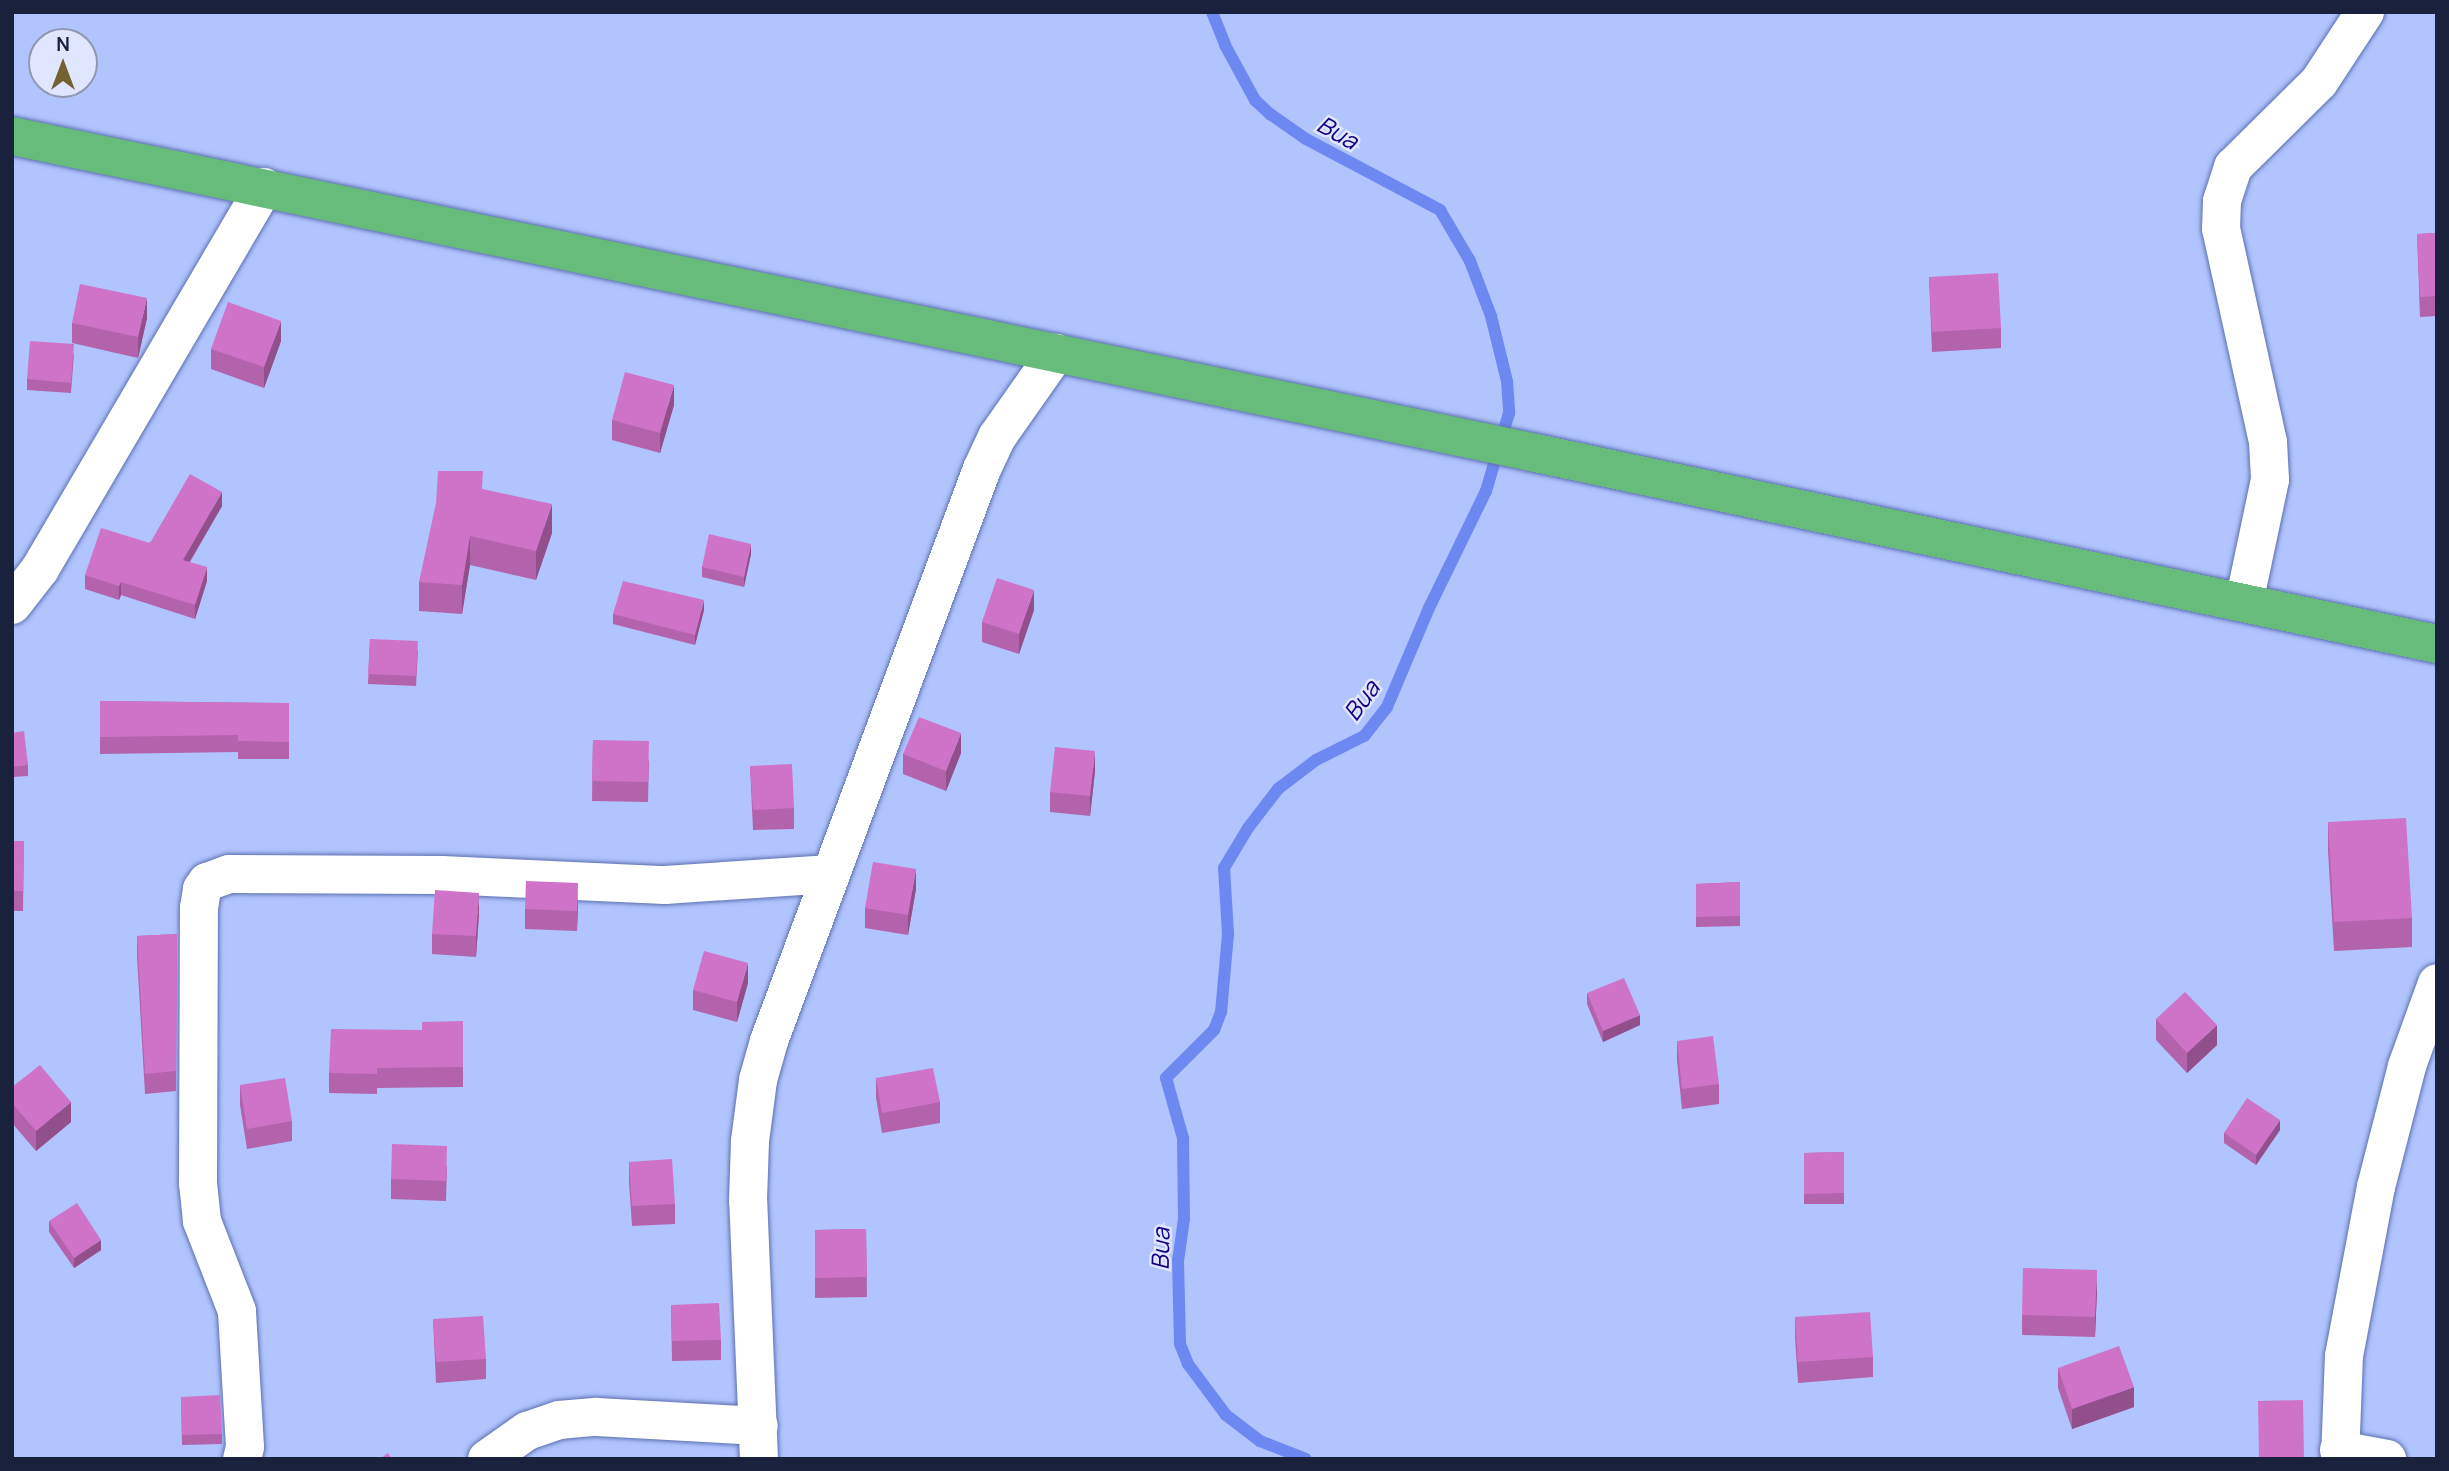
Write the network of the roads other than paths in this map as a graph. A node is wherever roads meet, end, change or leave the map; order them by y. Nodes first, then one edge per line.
1 (2365, 12) edge
2 (12, 136) edge
3 (264, 187) junction
4 (1056, 353) junction
5 (2244, 603) junction
6 (12, 605) edge
7 (2437, 644) edge
8 (831, 874) junction
9 (2437, 983) edge
10 (759, 1442) edge
11 (2339, 1455) edge
12 (242, 1459) edge
13 (487, 1459) edge
14 (2387, 1459) edge

1 - 5 street
2 - 3 highway
3 - 4 highway
3 - 6 street
4 - 5 highway
4 - 8 street
5 - 7 highway
8 - 10 street
8 - 12 street
9 - 11 street
10 - 13 street
11 - 14 street

